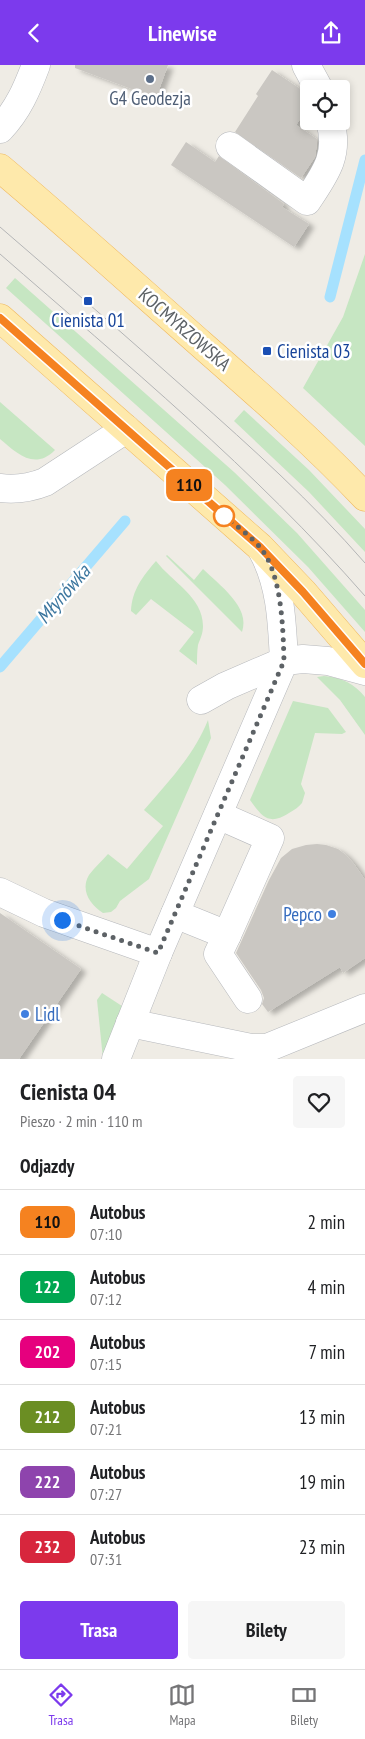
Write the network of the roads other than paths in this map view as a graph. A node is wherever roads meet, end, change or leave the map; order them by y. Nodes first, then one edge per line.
1 (36, 65) edge
2 (306, 65) edge
3 (314, 80) edge
4 (0, 129) edge
5 (333, 130) edge
6 (230, 146) dead end
7 (0, 168) edge
8 (0, 318) edge
9 (126, 429) junction
10 (0, 488) edge
11 (365, 497) edge
12 (260, 547) junction
13 (284, 661) junction
14 (365, 664) edge
15 (365, 671) edge
16 (201, 700) dead end
17 (218, 815) junction
18 (0, 893) edge
19 (175, 914) junction
20 (227, 935) junction
21 (158, 953) junction
22 (248, 999) dead end
23 (365, 1008) edge
24 (130, 1023) junction
25 (116, 1059) edge

1 - 4 street
2 - 3 street
5 - 6 street
7 - 11 main road, KOCMYRZOWSKA
8 - 9 main road
9 - 10 street
9 - 12 main road
12 - 13 street
12 - 14 main road
13 - 15 street
13 - 16 street
13 - 17 street
17 - 19 street
17 - 20 street
18 - 21 street
19 - 20 street
19 - 21 street
20 - 22 street
21 - 24 street
23 - 24 street
24 - 25 street

